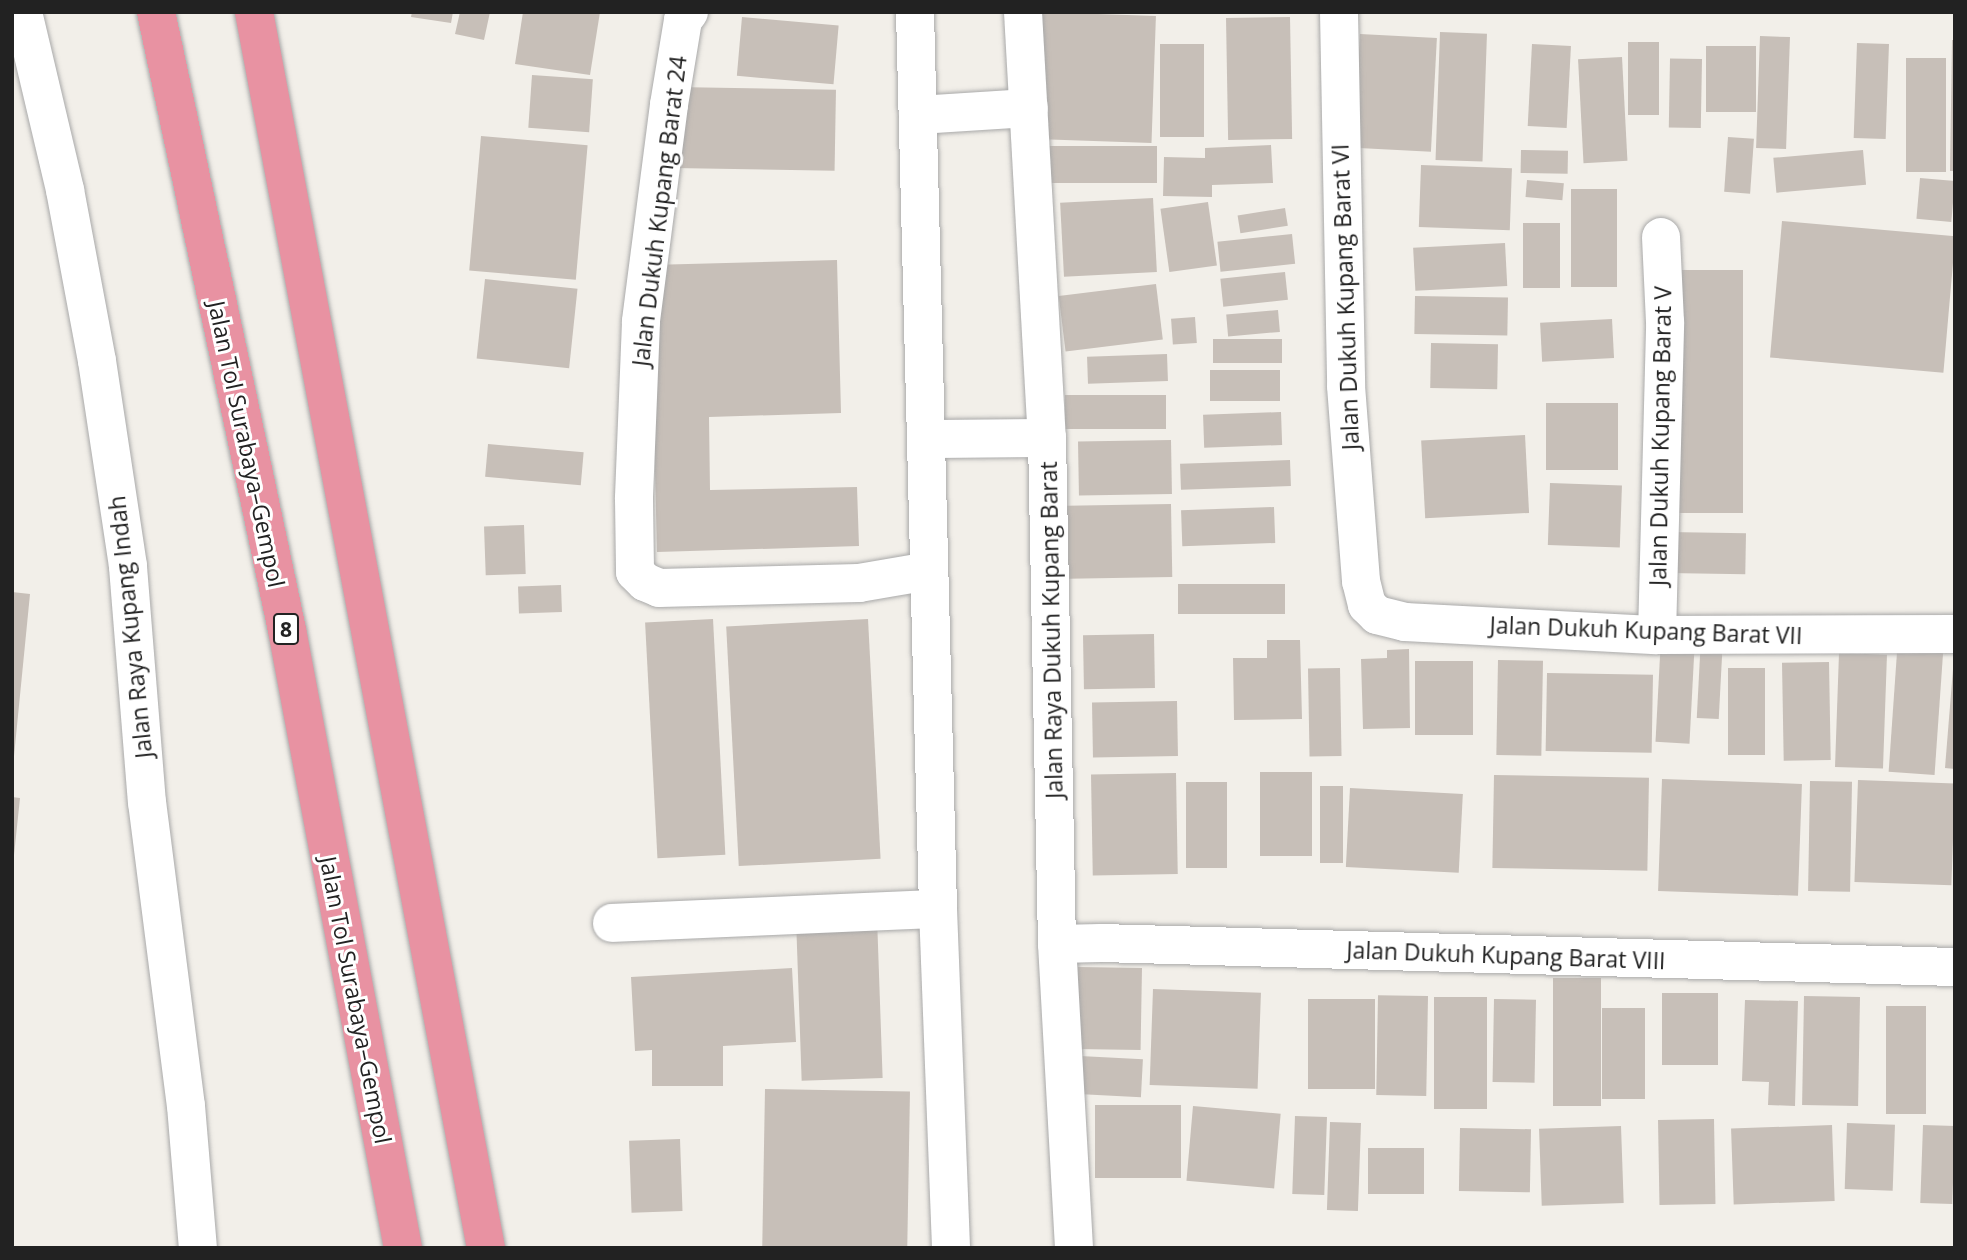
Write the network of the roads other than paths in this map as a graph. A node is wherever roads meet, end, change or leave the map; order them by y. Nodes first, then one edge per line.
1 (23, 12) edge
2 (156, 12) edge
3 (254, 12) edge
4 (689, 12) edge
5 (915, 12) edge
6 (1023, 12) edge
7 (1339, 12) edge
8 (1030, 108) junction
9 (918, 115) junction
10 (1661, 237) dead end
11 (1047, 438) junction
12 (928, 439) junction
13 (929, 571) junction
14 (1361, 581) joint
15 (1955, 634) edge
16 (1657, 635) junction
17 (938, 909) junction
18 (612, 923) dead end
19 (1058, 944) junction
20 (1955, 967) edge
21 (198, 1248) edge
22 (403, 1248) edge
23 (486, 1248) edge
24 (951, 1248) edge
25 (1074, 1248) edge

1 - 21 street, Jalan Raya Kupang Indah
2 - 22 highway, Jalan Tol Surabaya–Gempol / 8
3 - 23 highway
4 - 13 street, Jalan Dukuh Kupang Barat 24
5 - 9 street
6 - 8 street, Jalan Raya Dukuh Kupang Barat
7 - 14 street, Jalan Dukuh Kupang Barat VI
8 - 9 street
8 - 11 street, Jalan Raya Dukuh Kupang Barat
9 - 12 street
10 - 16 street, Jalan Dukuh Kupang Barat V
11 - 12 street
11 - 19 street, Jalan Raya Dukuh Kupang Barat
12 - 13 street
13 - 17 street
14 - 16 street, Jalan Dukuh Kupang Barat VII
15 - 16 street, Jalan Dukuh Kupang Barat VII
17 - 18 street
17 - 24 street
19 - 20 street, Jalan Dukuh Kupang Barat VIII
19 - 25 street, Jalan Raya Dukuh Kupang Barat

